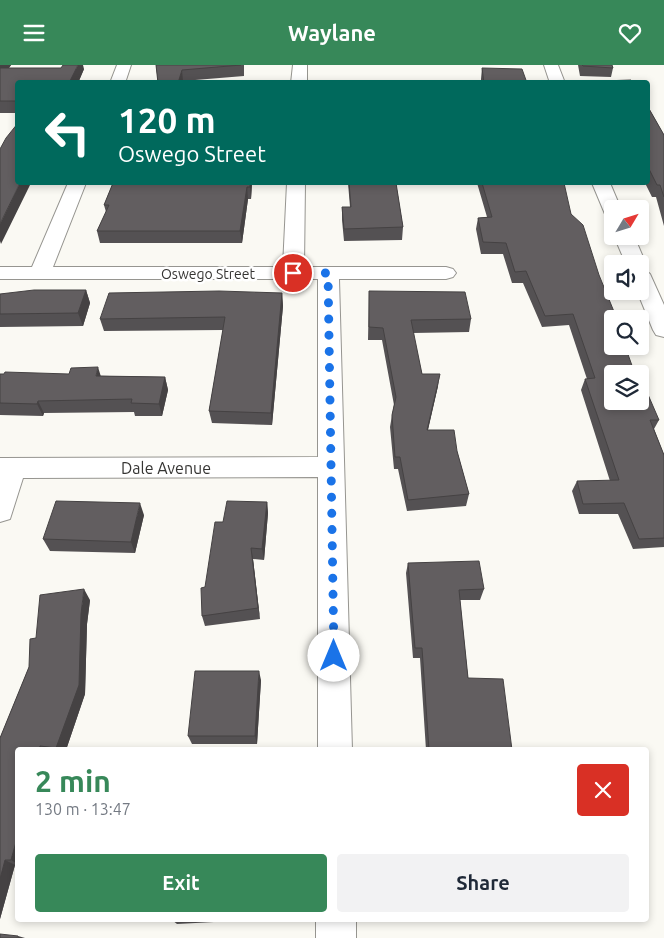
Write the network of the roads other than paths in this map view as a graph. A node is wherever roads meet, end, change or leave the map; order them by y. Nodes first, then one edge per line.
1 (124, 65) edge
2 (300, 65) edge
3 (551, 65) edge
4 (118, 80) edge
5 (299, 80) edge
6 (557, 80) edge
7 (76, 185) edge
8 (296, 185) edge
9 (602, 185) edge
10 (608, 200) edge
11 (0, 273) edge
12 (40, 273) junction
13 (293, 273) junction
14 (328, 273) junction
15 (446, 273) dead end
16 (649, 295) edge
17 (664, 331) edge
18 (332, 467) junction
19 (6, 468) edge
20 (0, 511) edge
21 (335, 747) edge
22 (336, 922) edge
23 (336, 938) edge

1 - 4 street
2 - 5 street
3 - 6 street
7 - 12 street
8 - 13 street
9 - 10 street
11 - 12 street, Oswego Street
12 - 13 street, Oswego Street
13 - 14 street, Oswego Street
14 - 15 street, Oswego Street
14 - 18 street
16 - 17 street
18 - 19 street, Dale Avenue
18 - 21 street
19 - 20 street
22 - 23 street

